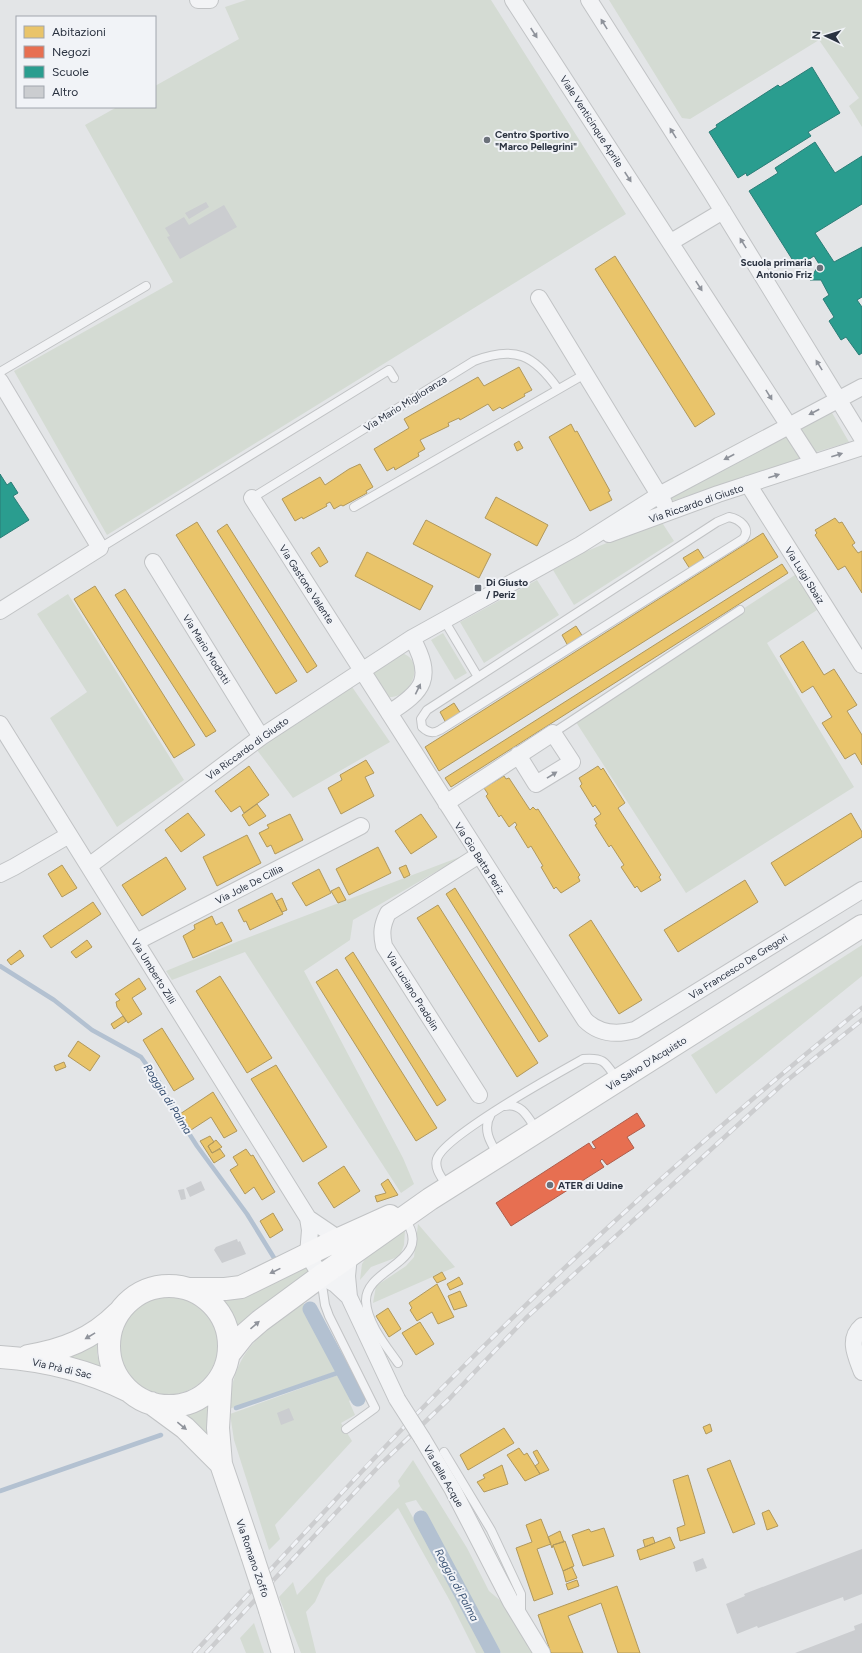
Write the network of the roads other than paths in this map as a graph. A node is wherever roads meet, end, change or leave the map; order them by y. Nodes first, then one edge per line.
1 (198, 0) edge
2 (210, 0) edge
3 (513, 0) edge
4 (589, 0) edge
5 (723, 210) junction
6 (671, 242) junction
7 (146, 286) dead end
8 (539, 298) dead end
9 (0, 372) edge
10 (585, 374) junction
11 (394, 378) dead end
12 (0, 381) edge
13 (862, 386) edge
14 (558, 389) junction
15 (839, 399) junction
16 (788, 426) junction
17 (862, 438) edge
18 (862, 447) edge
19 (813, 463) junction
20 (748, 484) junction
21 (659, 495) junction
22 (252, 498) joint
23 (354, 507) dead end
24 (669, 512) junction
25 (580, 545) junction
26 (100, 548) junction
27 (153, 562) dead end
28 (740, 610) dead end
29 (0, 611) edge
30 (444, 620) junction
31 (412, 638) junction
32 (862, 665) edge
33 (362, 669) junction
34 (478, 677) junction
35 (389, 713) junction
36 (0, 724) edge
37 (553, 733) junction
38 (261, 737) junction
39 (518, 755) junction
40 (446, 803) junction
41 (361, 826) dead end
42 (69, 835) junction
43 (478, 855) junction
44 (89, 866) junction
45 (0, 874) edge
46 (862, 890) edge
47 (862, 926) edge
48 (136, 942) junction
49 (610, 1033) joint
50 (618, 1081) junction
51 (479, 1095) dead end
52 (501, 1107) junction
53 (492, 1113) junction
54 (537, 1132) junction
55 (498, 1156) junction
56 (439, 1194) junction
57 (402, 1215) junction
58 (308, 1218) junction
59 (344, 1248) junction
60 (308, 1255) junction
61 (321, 1276) junction
62 (189, 1289) junction
63 (349, 1297) junction
64 (120, 1311) junction
65 (862, 1326) edge
66 (229, 1354) junction
67 (8, 1358) edge
68 (398, 1363) dead end
69 (862, 1372) edge
70 (221, 1376) junction
71 (130, 1391) junction
72 (150, 1403) junction
73 (346, 1429) dead end
74 (444, 1452) dead end
75 (221, 1464) junction
76 (521, 1618) junction
77 (283, 1653) edge
78 (542, 1653) edge

1 - 2 street
3 -> 6 street, Viale Venticinque Aprile
5 -> 4 street
5 - 6 street
15 -> 5 street
6 -> 16 street, Viale Venticinque Aprile
7 - 9 lane
8 - 10 street
10 - 14 lane
10 - 21 street
11 - 26 lane
12 - 26 street
13 - 15 street, Via Riccardo di Giusto
14 - 22 lane, Via Mario Miglioranza
14 - 23 lane
15 -> 16 street, Via Riccardo di Giusto
15 - 17 street
16 - 19 street
16 -> 21 street, Via Riccardo di Giusto
19 -> 18 street, Via Riccardo di Giusto
20 -> 19 street, Via Riccardo di Giusto
20 - 24 street, Via Riccardo di Giusto
20 - 32 street, Via Luigi Sbaiz
21 - 24 street
21 - 25 street, Via Riccardo di Giusto
22 - 33 street, Via Gastone Valente
24 - 25 street, Via Riccardo di Giusto
25 - 30 street, Via Riccardo di Giusto
26 - 29 street
27 - 38 street, Via Mario Modotti
28 - 37 lane
30 - 31 street, Via Riccardo di Giusto
30 - 34 lane
31 - 33 street, Via Riccardo di Giusto
35 -> 31 street
33 - 35 street, Via Gio Batta Periz
33 - 38 street, Via Riccardo di Giusto
34 - 34 lane
35 - 40 street, Via Gio Batta Periz
36 - 42 street, Via Umberto Zilli
37 - 39 street
39 -> 37 street
38 - 44 street, Via Riccardo di Giusto
39 - 40 street
40 - 43 street, Via Gio Batta Periz
41 - 48 street, Via Jole De Cillia
42 - 44 street, Via Umberto Zilli
42 - 45 street
43 - 49 street, Via Gio Batta Periz
43 - 51 street, Via Luciano Pradolin
44 - 48 street, Via Umberto Zilli
46 - 49 street, Via Francesco De Gregori
47 - 50 street, Via Salvo D'Acquisto
48 - 58 street, Via Umberto Zilli
50 - 52 lane
50 - 54 street, Via Salvo D'Acquisto
52 - 53 lane
52 - 54 lane
53 - 55 lane
53 - 56 lane
54 - 55 street, Via Salvo D'Acquisto
55 - 56 street, Via Salvo D'Acquisto
56 - 57 street, Via Salvo D'Acquisto
57 - 59 street, Via Salvo D'Acquisto
57 - 68 lane
58 - 59 street, Via Umberto Zilli
58 - 60 street, Via Umberto Zilli
59 - 60 street, Via Salvo D'Acquisto
59 - 61 street, Via Salvo D'Acquisto
59 - 63 street, Via delle Acque
60 - 61 street
60 -> 62 street, Via Salvo D'Acquisto
61 - 63 street, Via delle Acque
66 -> 61 street, Via Salvo D'Acquisto
61 - 73 lane
62 - 64 street
62 - 66 street
63 - 76 street, Via delle Acque, bridge
64 -> 67 street, Via Prà di Sac
64 - 71 street
65 - 69 street
66 - 70 street
67 - 71 street, Via Prà di Sac
70 - 72 street
70 - 75 street, Via Romano Zoffo
71 - 72 street
72 -> 75 street, Via Romano Zoffo
74 - 76 lane
75 - 77 street, Via Romano Zoffo, bridge
76 - 78 street, Via delle Acque

